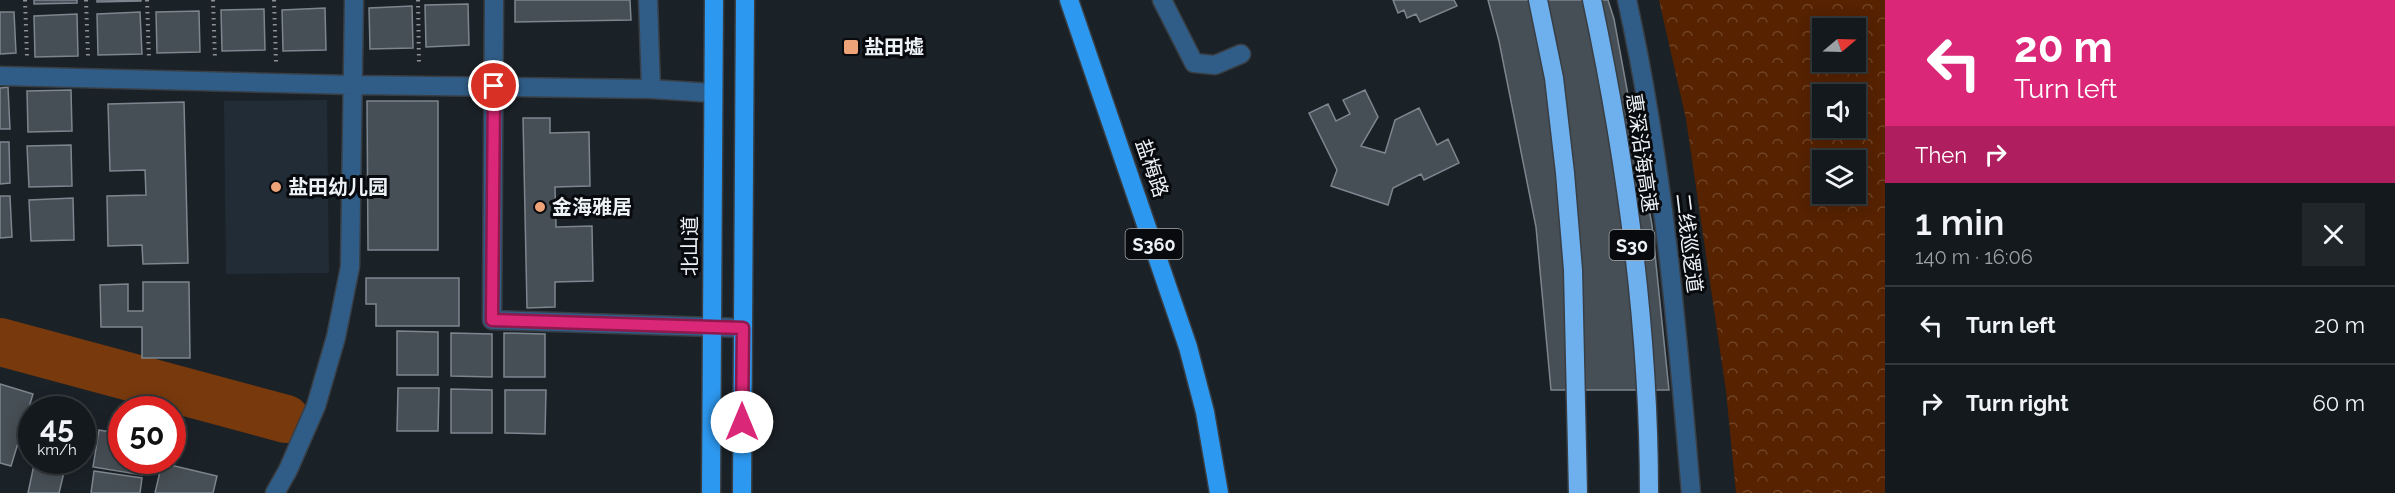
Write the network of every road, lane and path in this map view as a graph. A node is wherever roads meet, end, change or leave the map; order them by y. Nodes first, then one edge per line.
1 (25, 0) edge
2 (86, 0) edge
3 (147, 0) edge
4 (213, 0) edge
5 (274, 0) edge
6 (354, 0) edge
7 (418, 0) edge
8 (494, 0) edge
9 (648, 0) edge
10 (714, 0) edge
11 (745, 0) edge
12 (1070, 0) edge
13 (1162, 0) edge
14 (1538, 0) edge
15 (1592, 0) edge
16 (1627, 0) edge
17 (1241, 54) dead end
18 (0, 76) edge
19 (27, 77) junction
20 (89, 78) junction
21 (149, 80) junction
22 (216, 82) junction
23 (277, 83) junction
24 (353, 86) junction
25 (419, 86) junction
26 (494, 86) junction
27 (651, 89) junction
28 (713, 93) junction
29 (712, 327) junction
30 (743, 328) junction
31 (275, 493) edge
32 (711, 493) edge
33 (742, 493) edge
34 (1219, 493) edge
35 (1578, 493) edge
36 (1649, 493) edge
37 (1691, 493) edge

1 - 19 path
2 - 20 path
3 - 21 path
4 - 22 path
5 - 23 path
6 - 24 street
7 - 25 path
8 - 26 street
9 - 27 street
10 - 28 main road, 北山道
11 - 30 main road
12 - 34 main road, 盐梅路 / S360
13 - 17 street
14 - 35 highway
15 - 36 highway, 惠深沿海高速 / S30
16 - 37 street, 二线巡逻道
18 - 19 street
19 - 20 street
20 - 21 street
21 - 22 street
22 - 23 street
23 - 24 street
24 - 25 street
24 - 31 street
25 - 26 street
26 - 27 street
26 - 29 street
27 - 28 street
28 - 29 main road, 北山道
29 - 30 street
29 - 32 main road, 北山道
30 - 33 main road

